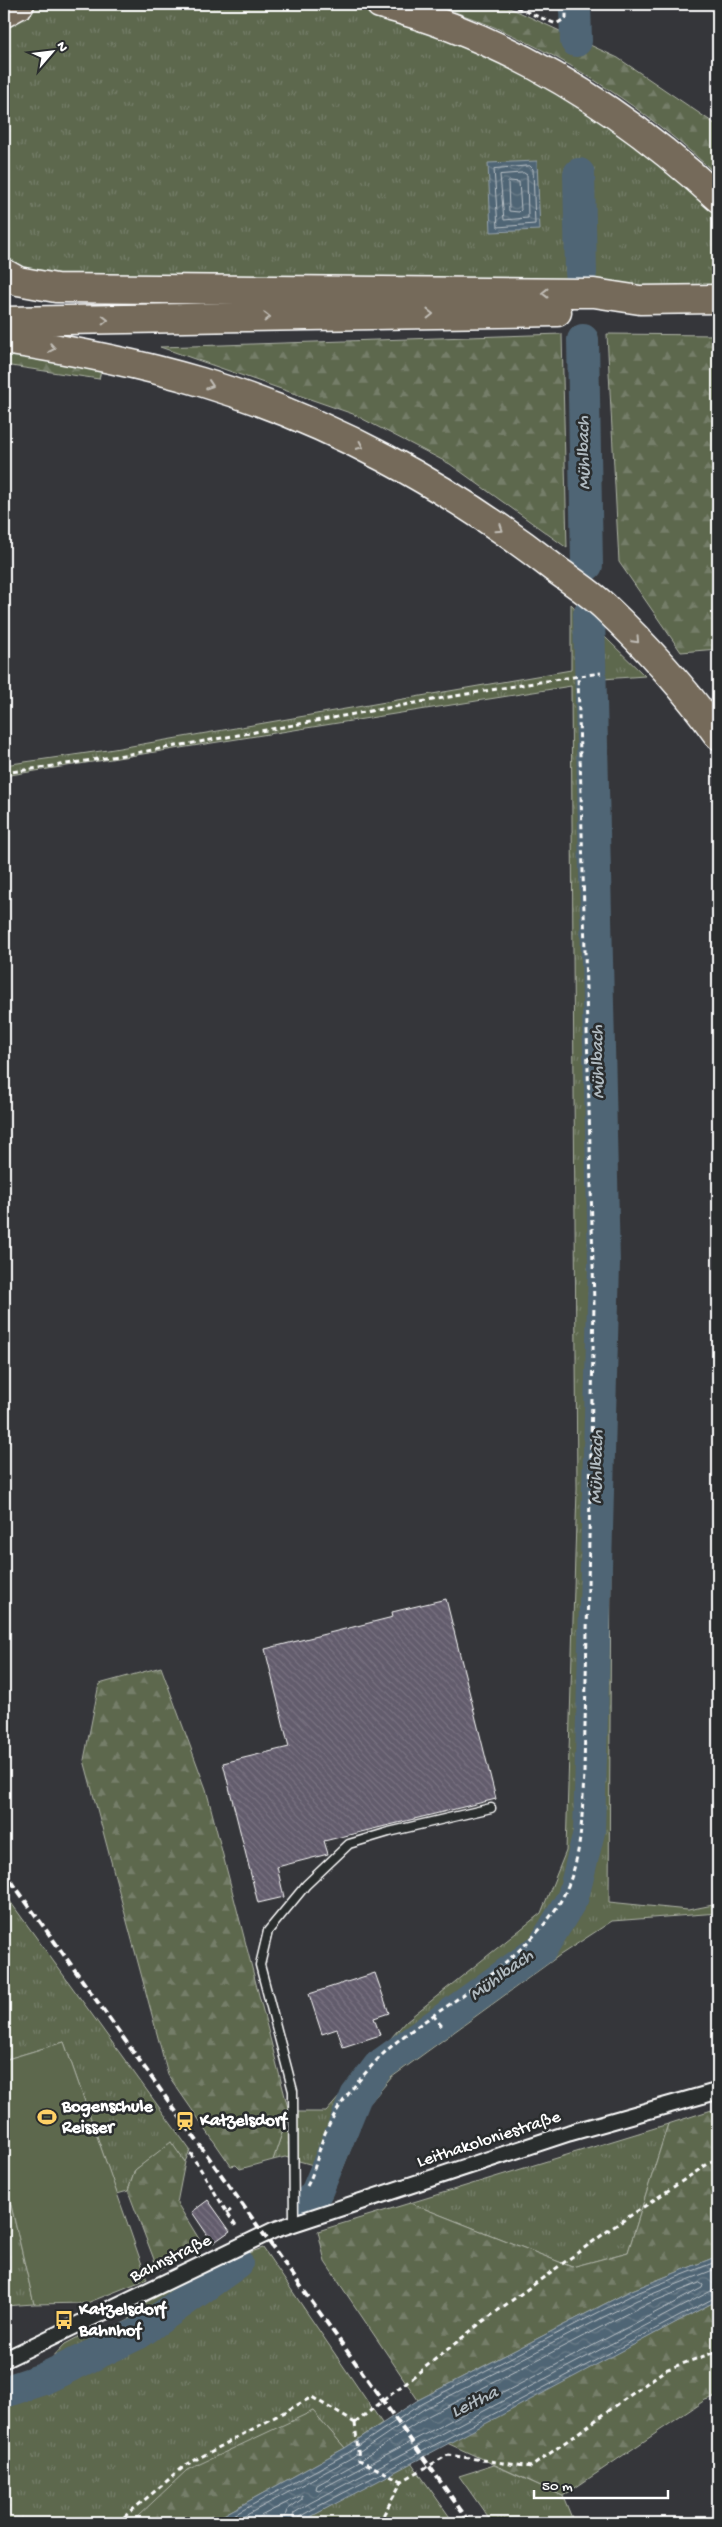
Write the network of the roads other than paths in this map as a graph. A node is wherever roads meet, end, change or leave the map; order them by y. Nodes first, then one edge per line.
1 (20, 4) edge
2 (380, 4) edge
3 (4, 13) edge
4 (718, 198) edge
5 (4, 273) edge
6 (462, 293) junction
7 (718, 299) edge
8 (640, 300) junction
9 (4, 304) edge
10 (4, 321) edge
11 (4, 340) edge
12 (718, 735) edge
13 (491, 1808) dead end
14 (718, 2091) edge
15 (294, 2224) junction
16 (274, 2230) joint
17 (4, 2360) edge

1 - 3 highway
2 - 4 highway
5 - 6 highway
8 -> 6 highway
6 - 9 highway
7 - 8 highway
10 -> 8 highway
11 -> 12 highway
13 - 15 lane
14 - 15 street, Leithakoloniestraße
15 - 16 street, Leithakoloniestraße
16 - 17 street, Bahnstraße

